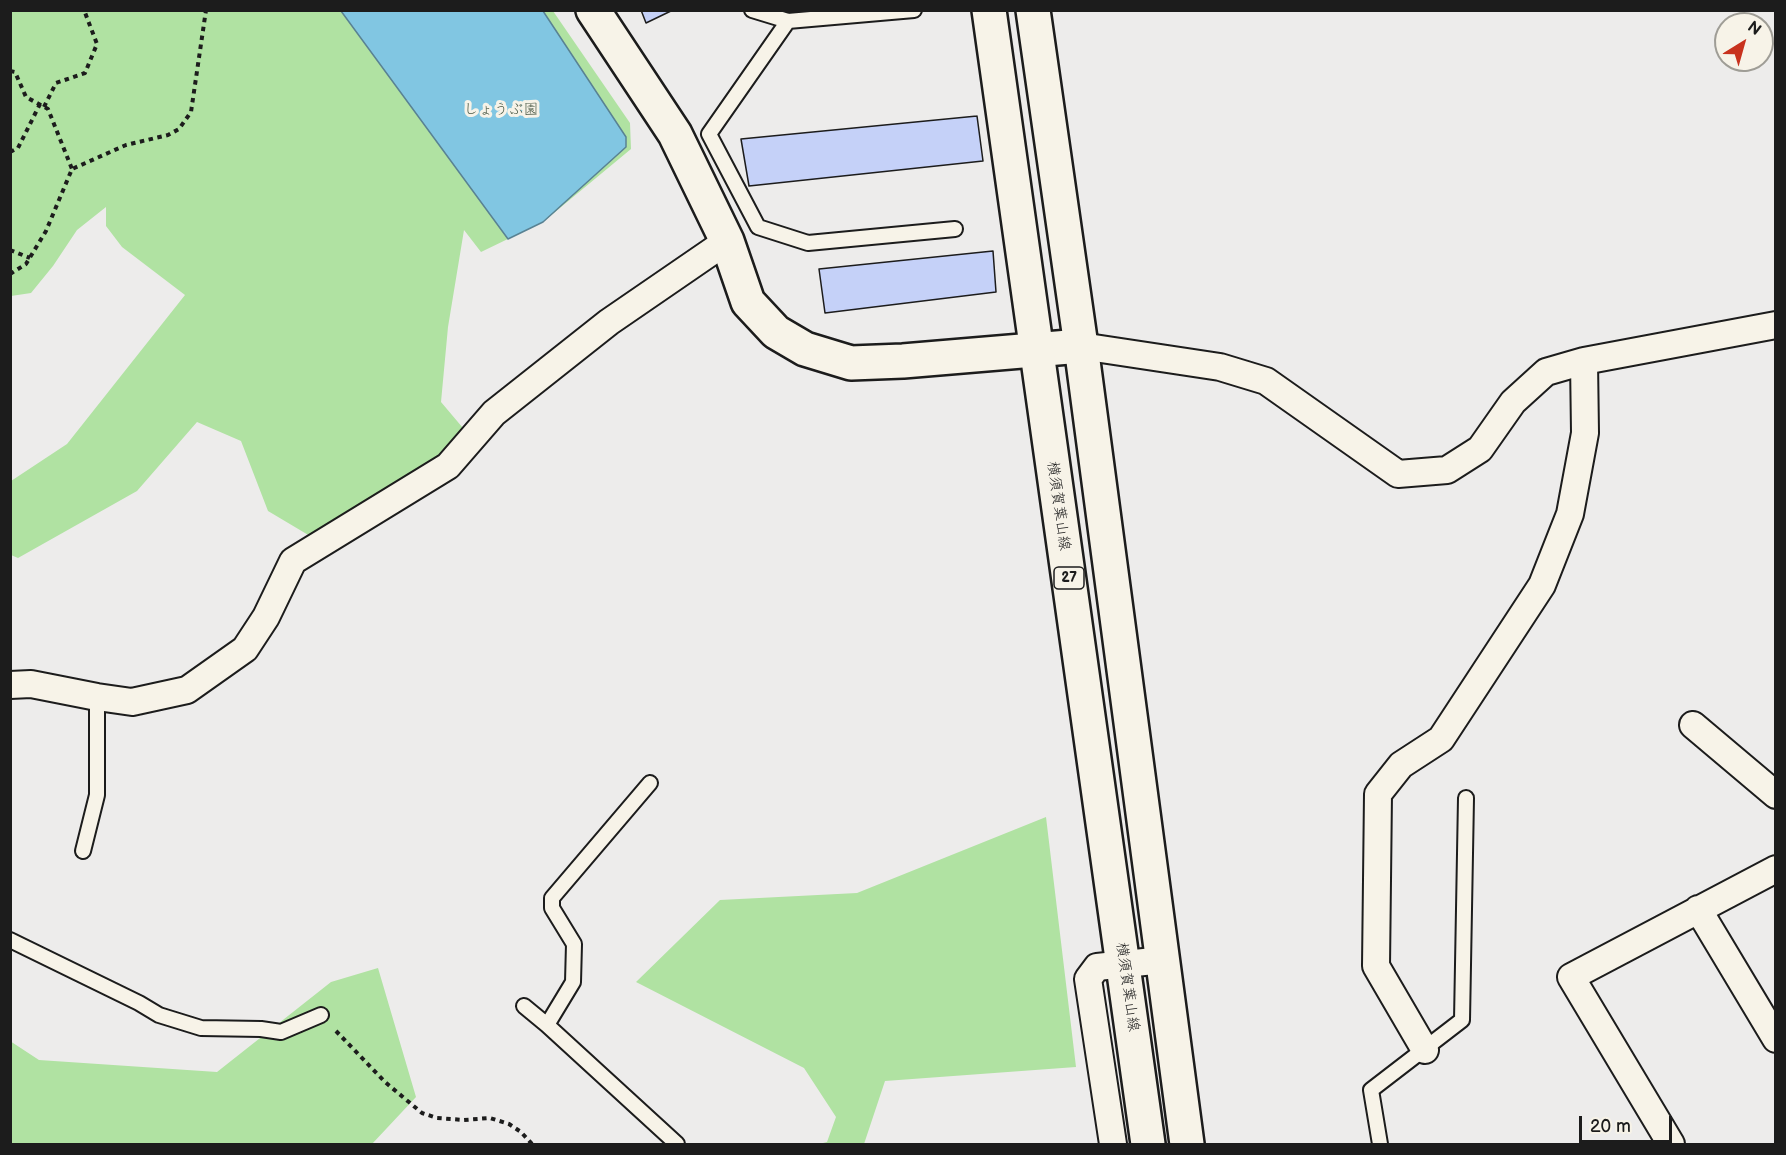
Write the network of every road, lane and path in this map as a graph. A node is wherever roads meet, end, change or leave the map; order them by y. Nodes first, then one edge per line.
1 (84, 10) edge
2 (206, 10) edge
3 (593, 10) edge
4 (752, 10) edge
5 (914, 10) edge
6 (989, 10) edge
7 (1033, 10) edge
8 (788, 21) junction
9 (10, 71) edge
10 (42, 105) junction
11 (10, 152) edge
12 (72, 169) junction
13 (955, 229) dead end
14 (727, 241) junction
15 (10, 250) edge
16 (30, 258) junction
17 (10, 274) edge
18 (1776, 325) edge
19 (1081, 346) junction
20 (1036, 350) junction
21 (1584, 361) junction
22 (10, 685) edge
23 (97, 697) junction
24 (1693, 724) dead end
25 (650, 783) dead end
26 (1776, 795) edge
27 (1466, 798) dead end
28 (83, 851) dead end
29 (1776, 869) edge
30 (1698, 909) junction
31 (10, 940) edge
32 (1163, 960) junction
33 (1124, 963) junction
34 (524, 1006) dead end
35 (321, 1015) joint
36 (547, 1025) junction
37 (1776, 1039) edge
38 (1425, 1050) junction
39 (532, 1144) edge
40 (677, 1144) edge
41 (1113, 1144) edge
42 (1149, 1144) edge
43 (1187, 1144) edge
44 (1380, 1144) edge
45 (1671, 1144) edge

1 - 10 path
2 - 12 path
3 - 14 main road
4 - 8 lane
5 - 8 lane
6 - 20 main road, 横須賀葉山線 / 27
7 - 19 main road
8 - 13 lane
9 - 10 path
10 - 11 path
10 - 12 path
12 - 16 path
14 - 20 main road
14 - 23 street
15 - 16 path
16 - 17 path
18 - 21 street
19 - 20 main road
19 - 21 street
19 - 32 main road
20 - 33 main road, 横須賀葉山線 / 27
21 - 38 street
22 - 23 street
23 - 28 lane
24 - 26 street
25 - 36 lane
27 - 38 lane
29 - 30 street
30 - 37 street
30 - 45 street
31 - 35 lane
32 - 33 street
32 - 43 main road
33 - 41 street
33 - 42 main road, 横須賀葉山線 / 27
34 - 36 lane
35 - 39 path
36 - 40 lane
38 - 44 lane

